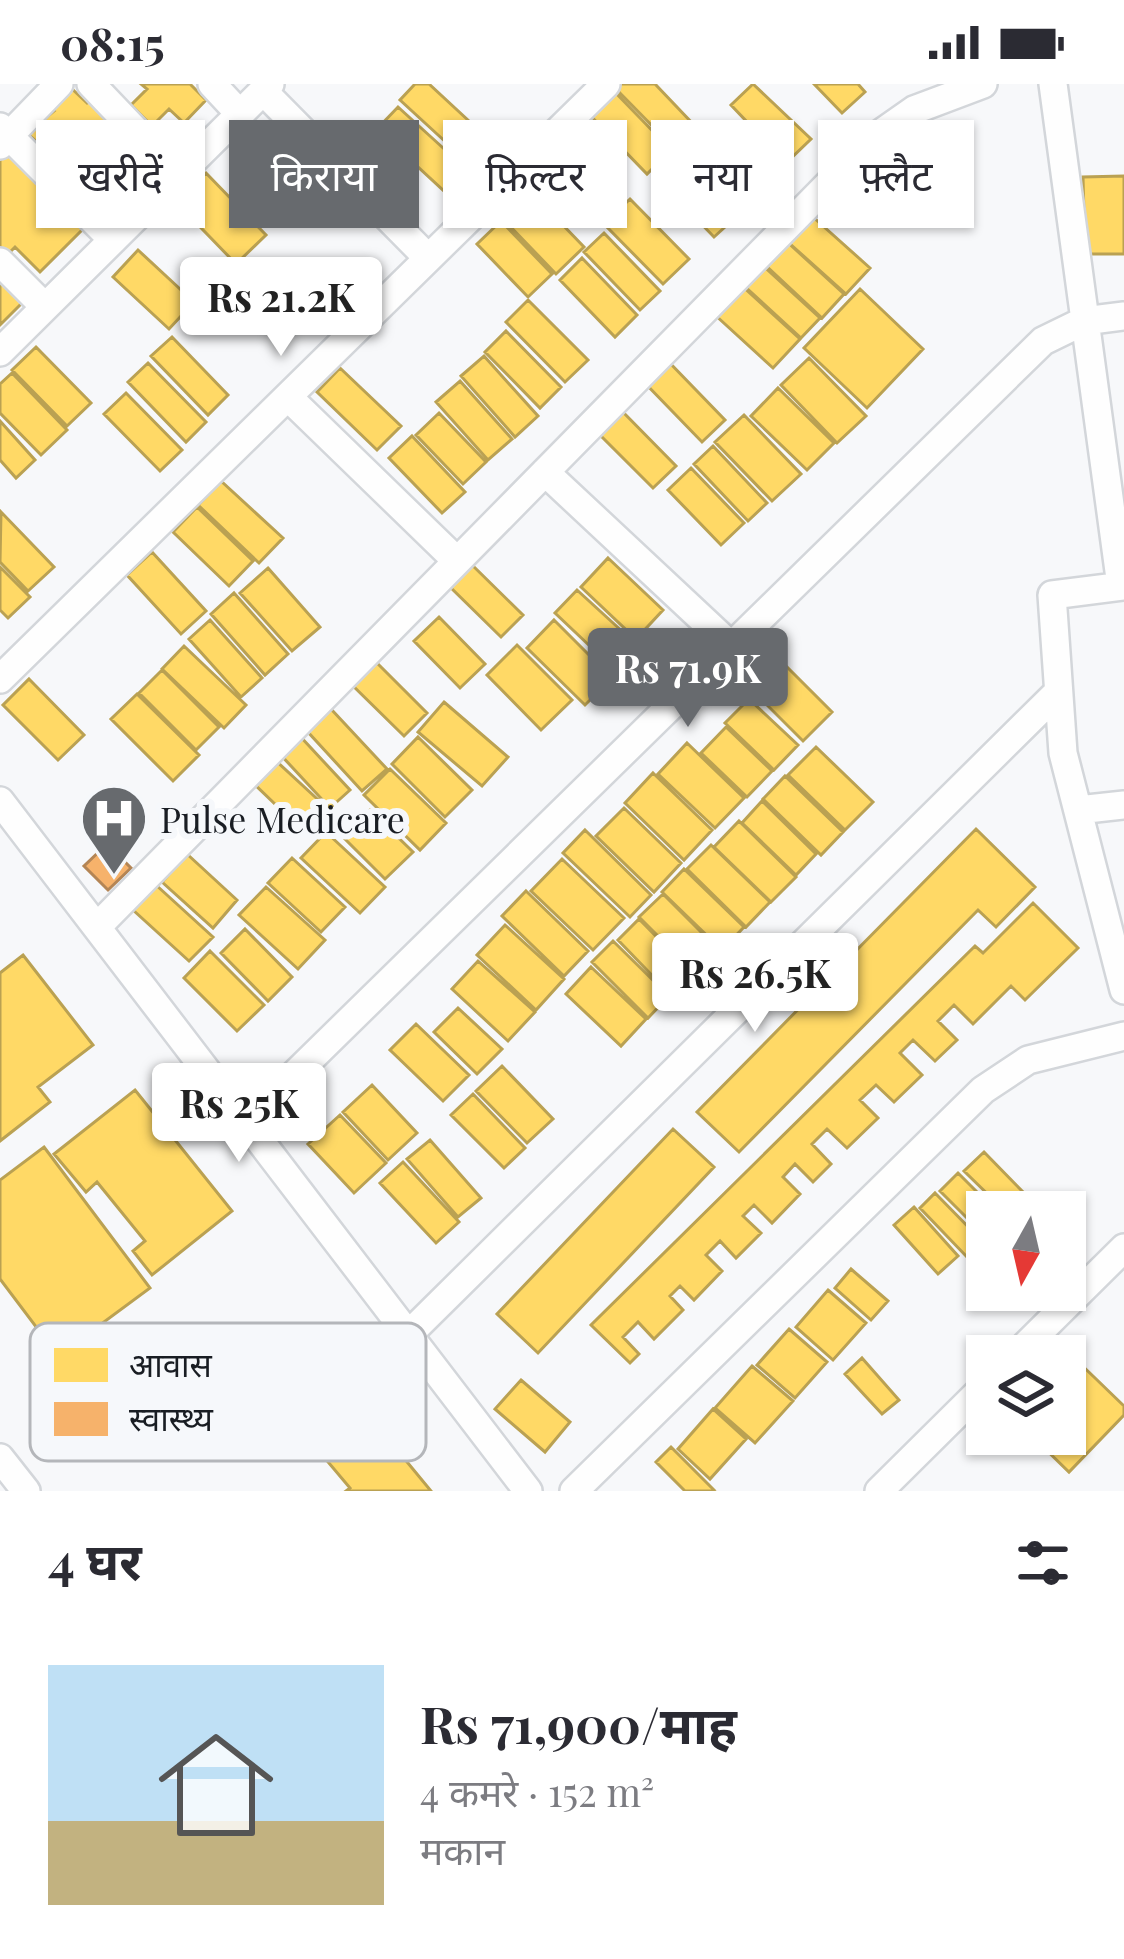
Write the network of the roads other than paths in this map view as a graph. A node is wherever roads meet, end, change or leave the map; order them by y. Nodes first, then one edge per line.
1 (59, 84) edge
2 (91, 84) edge
3 (212, 84) edge
4 (606, 84) edge
5 (982, 84) edge
6 (1052, 84) edge
7 (267, 88) edge
8 (240, 114) junction
9 (125, 120) edge
10 (3, 136) edge
11 (205, 149) edge
12 (125, 228) edge
13 (113, 240) junction
14 (428, 258) junction
15 (0, 262) edge
16 (46, 307) junction
17 (1124, 316) edge
18 (1084, 321) junction
19 (0, 352) edge
20 (288, 397) junction
21 (545, 472) junction
22 (457, 561) junction
23 (1123, 586) edge
24 (729, 644) junction
25 (0, 680) edge
26 (1056, 694) junction
27 (0, 801) edge
28 (1124, 805) edge
29 (1078, 810) junction
30 (98, 926) junction
31 (1124, 991) edge
32 (1124, 1036) edge
33 (246, 1122) junction
34 (1124, 1248) edge
35 (403, 1323) edge
36 (419, 1323) edge
37 (1036, 1335) edge
38 (426, 1353) edge
39 (966, 1405) edge
40 (0, 1458) edge
41 (26, 1491) edge
42 (529, 1491) edge
43 (574, 1491) edge
44 (878, 1491) edge

1 - 10 street
2 - 9 street
3 - 8 street
4 - 14 street
5 - 21 street
6 - 18 street
7 - 8 street
7 - 14 street
8 - 11 street
10 - 13 street
12 - 13 street
13 - 16 street
14 - 20 street
15 - 16 street
16 - 19 street
17 - 18 street
18 - 23 street
18 - 24 street
20 - 22 street
20 - 25 street
21 - 22 street
21 - 24 street
22 - 30 street
23 - 26 street
24 - 33 street
26 - 29 street
26 - 36 street
27 - 30 street
28 - 29 street
29 - 31 street
30 - 33 street
32 - 43 street
33 - 35 street
34 - 37 street
38 - 42 street
39 - 44 street
40 - 41 street

